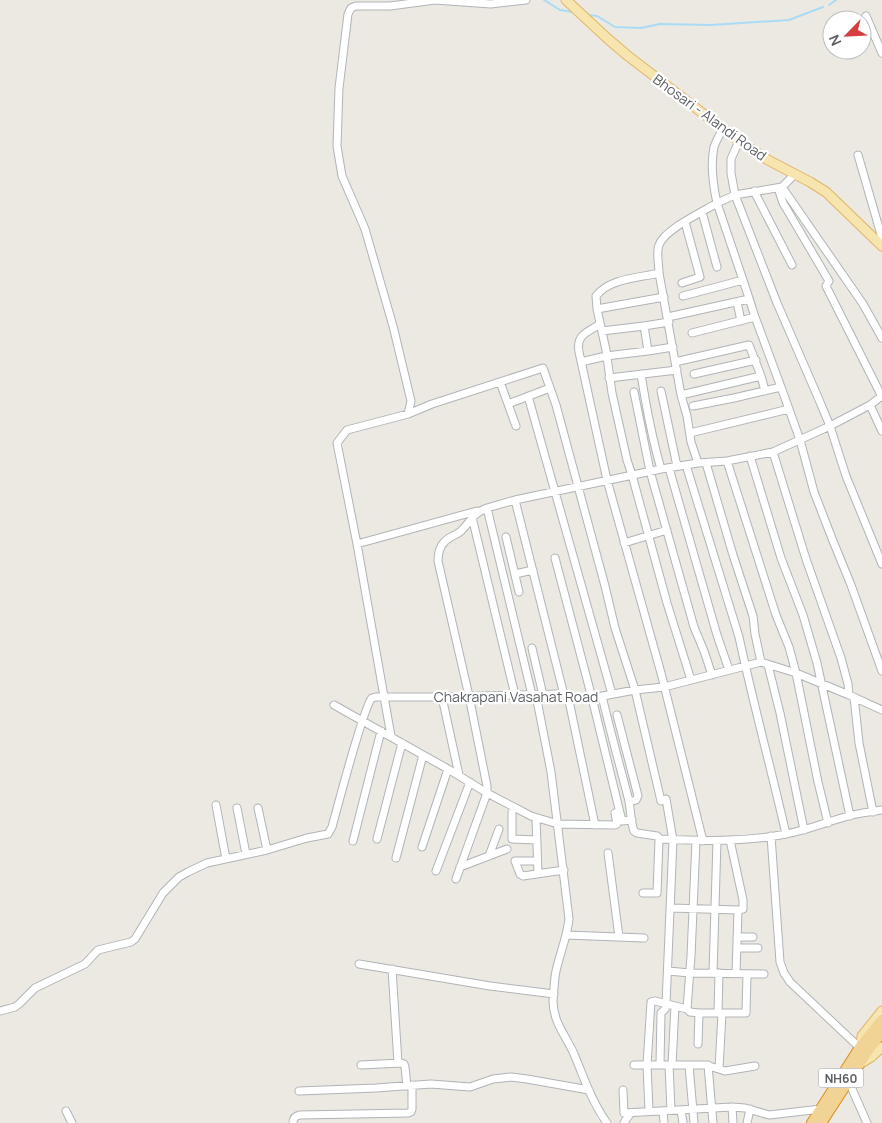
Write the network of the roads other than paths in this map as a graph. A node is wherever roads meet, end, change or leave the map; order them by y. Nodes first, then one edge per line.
1 (526, 0) edge
2 (566, 0) edge
3 (872, 30) edge
4 (882, 53) edge
5 (723, 128) junction
6 (739, 141) junction
7 (858, 155) dead end
8 (795, 174) junction
9 (780, 187) junction
10 (754, 191) junction
11 (735, 195) junction
12 (717, 203) junction
13 (702, 212) junction
14 (879, 213) edge
15 (685, 222) junction
16 (881, 234) edge
17 (882, 246) edge
18 (792, 265) dead end
19 (717, 266) dead end
20 (659, 273) junction
21 (743, 280) junction
22 (682, 283) dead end
23 (683, 296) dead end
24 (664, 297) junction
25 (749, 299) junction
26 (737, 302) junction
27 (597, 309) junction
28 (755, 317) junction
29 (668, 320) junction
30 (741, 321) junction
31 (644, 326) junction
32 (601, 328) junction
33 (692, 333) dead end
34 (882, 338) edge
35 (673, 346) junction
36 (648, 351) junction
37 (606, 356) junction
38 (756, 360) junction
39 (581, 362) junction
40 (676, 366) junction
41 (641, 374) junction
42 (694, 374) dead end
43 (761, 376) junction
44 (609, 378) junction
45 (500, 382) junction
46 (781, 387) junction
47 (550, 388) junction
48 (661, 391) dead end
49 (765, 391) junction
50 (634, 392) dead end
51 (681, 395) junction
52 (528, 396) junction
53 (882, 397) edge
54 (508, 404) junction
55 (870, 405) junction
56 (693, 406) dead end
57 (788, 408) junction
58 (408, 414) junction
59 (516, 426) dead end
60 (830, 426) junction
61 (882, 431) edge
62 (690, 433) junction
63 (800, 440) junction
64 (773, 452) junction
65 (750, 456) junction
66 (727, 461) junction
67 (702, 463) junction
68 (686, 465) junction
69 (677, 466) junction
70 (665, 468) junction
71 (650, 471) junction
72 (632, 475) junction
73 (607, 480) junction
74 (578, 486) junction
75 (555, 491) junction
76 (515, 500) junction
77 (487, 508) junction
78 (472, 517) junction
79 (667, 530) junction
80 (648, 535) junction
81 (506, 537) dead end
82 (624, 543) junction
83 (357, 544) junction
84 (555, 558) dead end
85 (882, 564) edge
86 (533, 570) junction
87 (515, 574) junction
88 (519, 592) dead end
89 (532, 648) dead end
90 (761, 662) junction
91 (768, 665) junction
92 (745, 666) junction
93 (729, 670) junction
94 (882, 671) edge
95 (796, 673) junction
96 (712, 675) junction
97 (691, 680) junction
98 (823, 684) junction
99 (664, 687) junction
100 (636, 690) junction
101 (612, 694) junction
102 (515, 695) junction
103 (537, 695) junction
104 (469, 696) junction
105 (566, 696) junction
106 (602, 696) junction
107 (852, 696) junction
108 (385, 697) junction
109 (442, 697) junction
110 (592, 698) junction
111 (334, 706) dead end
112 (882, 711) edge
113 (617, 715) dead end
114 (362, 721) junction
115 (381, 731) junction
116 (391, 736) junction
117 (402, 743) junction
118 (423, 755) junction
119 (448, 768) junction
120 (459, 775) junction
121 (470, 782) junction
122 (487, 793) junction
123 (629, 802) junction
124 (216, 805) dead end
125 (237, 808) dead end
126 (258, 808) dead end
127 (882, 810) edge
128 (512, 812) dead end
129 (872, 812) junction
130 (616, 813) dead end
131 (850, 816) junction
132 (536, 818) junction
133 (632, 820) junction
134 (828, 823) junction
135 (558, 824) junction
136 (595, 825) junction
137 (499, 829) dead end
138 (804, 830) junction
139 (786, 834) junction
140 (771, 836) junction
141 (378, 839) dead end
142 (537, 840) junction
143 (660, 840) junction
144 (673, 840) junction
145 (717, 840) junction
146 (730, 840) junction
147 (699, 841) junction
148 (353, 842) dead end
149 (422, 847) dead end
150 (506, 849) dead end
151 (267, 850) junction
152 (608, 853) dead end
153 (246, 854) junction
154 (489, 856) junction
155 (396, 858) dead end
156 (226, 859) junction
157 (537, 861) junction
158 (460, 867) junction
159 (564, 870) junction
160 (436, 871) dead end
161 (538, 874) junction
162 (456, 879) dead end
163 (643, 893) dead end
164 (671, 908) junction
165 (692, 909) junction
166 (715, 910) junction
167 (738, 910) junction
168 (566, 935) junction
169 (619, 937) junction
170 (737, 937) junction
171 (753, 937) dead end
172 (644, 938) dead end
173 (737, 948) junction
174 (758, 948) dead end
175 (360, 964) dead end
176 (392, 969) junction
177 (668, 971) junction
178 (690, 973) junction
179 (716, 973) junction
180 (736, 974) junction
181 (748, 974) junction
182 (764, 974) dead end
183 (554, 994) junction
184 (666, 1006) junction
185 (674, 1006) junction
186 (687, 1009) junction
187 (0, 1010) edge
188 (882, 1011) edge
189 (700, 1013) junction
190 (720, 1013) junction
191 (882, 1020) edge
192 (698, 1044) dead end
193 (878, 1044) edge
194 (860, 1047) junction
195 (398, 1063) junction
196 (361, 1064) dead end
197 (634, 1065) dead end
198 (647, 1065) junction
199 (667, 1065) junction
200 (689, 1065) junction
201 (708, 1065) junction
202 (755, 1066) dead end
203 (719, 1069) junction
204 (848, 1080) junction
205 (409, 1086) junction
206 (589, 1090) junction
207 (623, 1090) dead end
208 (299, 1092) dead end
209 (712, 1108) junction
210 (732, 1108) junction
211 (693, 1109) junction
212 (750, 1109) junction
213 (821, 1109) junction
214 (662, 1110) junction
215 (671, 1110) junction
216 (681, 1110) junction
217 (66, 1111) dead end
218 (649, 1111) junction
219 (631, 1113) junction
220 (339, 1114) junction
221 (361, 1114) junction
222 (316, 1115) junction
223 (72, 1123) edge
224 (293, 1123) edge
225 (317, 1123) edge
226 (339, 1123) edge
227 (362, 1123) edge
228 (607, 1123) edge
229 (624, 1123) edge
230 (664, 1123) edge
231 (683, 1123) edge
232 (694, 1123) edge
233 (713, 1123) edge
234 (734, 1123) edge
235 (747, 1123) edge
236 (812, 1123) edge
237 (821, 1123) edge
238 (867, 1123) edge

1 - 58 street
2 - 5 main road, Bhosari - Alandi Road
3 - 4 street
5 - 6 main road, Bhosari - Alandi Road
5 - 12 street
6 - 8 main road, Bhosari - Alandi Road
6 - 11 street
7 - 14 street
8 - 9 street
8 - 17 main road, Bhosari - Alandi Road
9 - 10 street
9 - 34 street
9 - 53 street
10 - 11 street
10 - 18 street
11 - 12 street
11 - 60 street
12 - 13 street
12 - 21 street
13 - 15 street
13 - 19 street
14 - 16 street
15 - 20 street
15 - 22 street
20 - 24 street
20 - 27 street
21 - 23 street
21 - 25 street
24 - 27 street
24 - 29 street
25 - 26 street
25 - 28 street
26 - 29 street
26 - 30 street
27 - 32 street
28 - 30 street
28 - 46 street
29 - 31 street
29 - 35 street
30 - 33 street
31 - 32 street
31 - 36 street
32 - 37 street
32 - 39 street
35 - 36 street
35 - 40 street
36 - 37 street
37 - 39 street
37 - 44 street
38 - 40 street
38 - 42 street
38 - 43 street
39 - 73 street
40 - 41 street
40 - 51 street
41 - 44 street
41 - 70 street
43 - 49 street
43 - 51 street
44 - 72 street
45 - 47 street
45 - 54 street
45 - 58 street
46 - 49 street
46 - 57 street
47 - 52 street
47 - 74 street
48 - 69 street
49 - 56 street
50 - 71 street
51 - 62 street
52 - 54 street
52 - 75 street
53 - 55 street
54 - 59 street
55 - 60 street
55 - 61 street
57 - 62 street
57 - 63 street
58 - 83 street
60 - 63 street
60 - 85 street
62 - 67 street
63 - 64 street
63 - 94 street
64 - 65 street
64 - 107 street
65 - 66 street
65 - 98 street
66 - 67 street
66 - 95 street
67 - 68 street
67 - 90 street
68 - 69 street
68 - 92 street
69 - 70 street
70 - 71 street
70 - 93 street
71 - 72 street
71 - 79 street
72 - 73 street
72 - 80 street
73 - 74 street
73 - 82 street
74 - 75 street
74 - 100 street
75 - 76 street
75 - 101 street
76 - 77 street
76 - 86 street
77 - 78 street
77 - 83 street
77 - 103 street
78 - 102 street
78 - 104 street
79 - 80 street
79 - 96 street
80 - 82 street
80 - 97 street
81 - 87 street
82 - 99 street
83 - 108 street
84 - 110 street
86 - 87 street
86 - 105 street
87 - 88 street
89 - 103 street
90 - 91 street
90 - 92 street, Chakrapani Vasahat Road
91 - 95 street
91 - 138 street
92 - 93 street, Chakrapani Vasahat Road
92 - 139 street
93 - 96 street, Chakrapani Vasahat Road
95 - 98 street
95 - 134 street
96 - 97 street, Chakrapani Vasahat Road
97 - 99 street, Chakrapani Vasahat Road
98 - 107 street
98 - 131 street
99 - 100 street, Chakrapani Vasahat Road
99 - 147 street
100 - 101 street, Chakrapani Vasahat Road
100 - 144 street
101 - 106 street, Chakrapani Vasahat Road
102 - 103 street, Chakrapani Vasahat Road
102 - 104 street, Chakrapani Vasahat Road
103 - 105 street, Chakrapani Vasahat Road
103 - 135 street
104 - 109 street, Chakrapani Vasahat Road
104 - 122 street
105 - 110 street, Chakrapani Vasahat Road
105 - 136 street
106 - 110 street, Chakrapani Vasahat Road
106 - 123 street
107 - 112 street
107 - 129 street
108 - 109 street, Chakrapani Vasahat Road
108 - 114 street
108 - 116 street
109 - 120 street
110 - 133 street
111 - 114 street
113 - 123 street
114 - 115 street
114 - 151 street
115 - 116 street
115 - 148 street
116 - 117 street
117 - 118 street
117 - 141 street
118 - 119 street
118 - 155 street
119 - 120 street
119 - 149 street
120 - 121 street
121 - 122 street
121 - 160 street
122 - 132 street
122 - 158 street
123 - 133 street
124 - 156 street
125 - 153 street
126 - 151 street
127 - 129 street
128 - 142 street
129 - 131 street
130 - 136 street
131 - 134 street
132 - 135 street
132 - 142 street
133 - 143 street
134 - 138 street
135 - 136 street
135 - 159 street
137 - 154 street
138 - 139 street
139 - 140 street
140 - 146 street
140 - 194 street
142 - 157 street
143 - 144 street
143 - 163 street
144 - 147 street
144 - 164 street
145 - 146 street
145 - 147 street
145 - 166 street
146 - 167 street
147 - 165 street
150 - 154 street
151 - 153 street
152 - 169 street
153 - 156 street
154 - 158 street
156 - 187 street
157 - 161 street
157 - 161 street
158 - 162 street
159 - 161 street
159 - 168 street
164 - 165 street
164 - 177 street
165 - 166 street
165 - 178 street
166 - 167 street
166 - 179 street
167 - 170 street
168 - 169 street
168 - 183 street
169 - 172 street
170 - 171 street
170 - 173 street
173 - 174 street
173 - 180 street
175 - 176 street
176 - 183 street
176 - 195 street
177 - 178 street
177 - 184 street
178 - 179 street
178 - 186 street
179 - 180 street
179 - 190 street
180 - 181 street
181 - 182 street
181 - 190 street
183 - 206 street
184 - 185 street
184 - 198 street
184 - 199 street
185 - 186 street
185 - 199 street
186 - 189 street
188 - 194 main road
189 - 190 street
189 - 192 street
190 - 203 street
191 - 193 highway, NH60
193 - 194 highway, NH60
193 - 204 highway, NH60
194 - 213 highway, NH60
195 - 196 street
195 - 205 street
197 - 198 street
198 - 199 street
198 - 218 street
199 - 200 street
199 - 215 street
200 - 201 street
200 - 211 street
201 - 203 street
201 - 209 street
202 - 203 street
204 - 237 highway, NH60
204 - 238 street
205 - 206 street
205 - 208 street
205 - 221 street
206 - 228 street
207 - 219 street
209 - 210 street
209 - 211 street
209 - 233 street
210 - 212 street
210 - 234 street
211 - 216 street
211 - 232 street
212 - 213 street
212 - 235 street
213 - 236 highway, NH60
214 - 215 street
214 - 218 street
214 - 230 street
215 - 216 street
216 - 231 street
217 - 223 street
218 - 219 street
219 - 229 street
220 - 221 street
220 - 222 street
220 - 226 street
221 - 227 street
222 - 224 street
222 - 225 street

